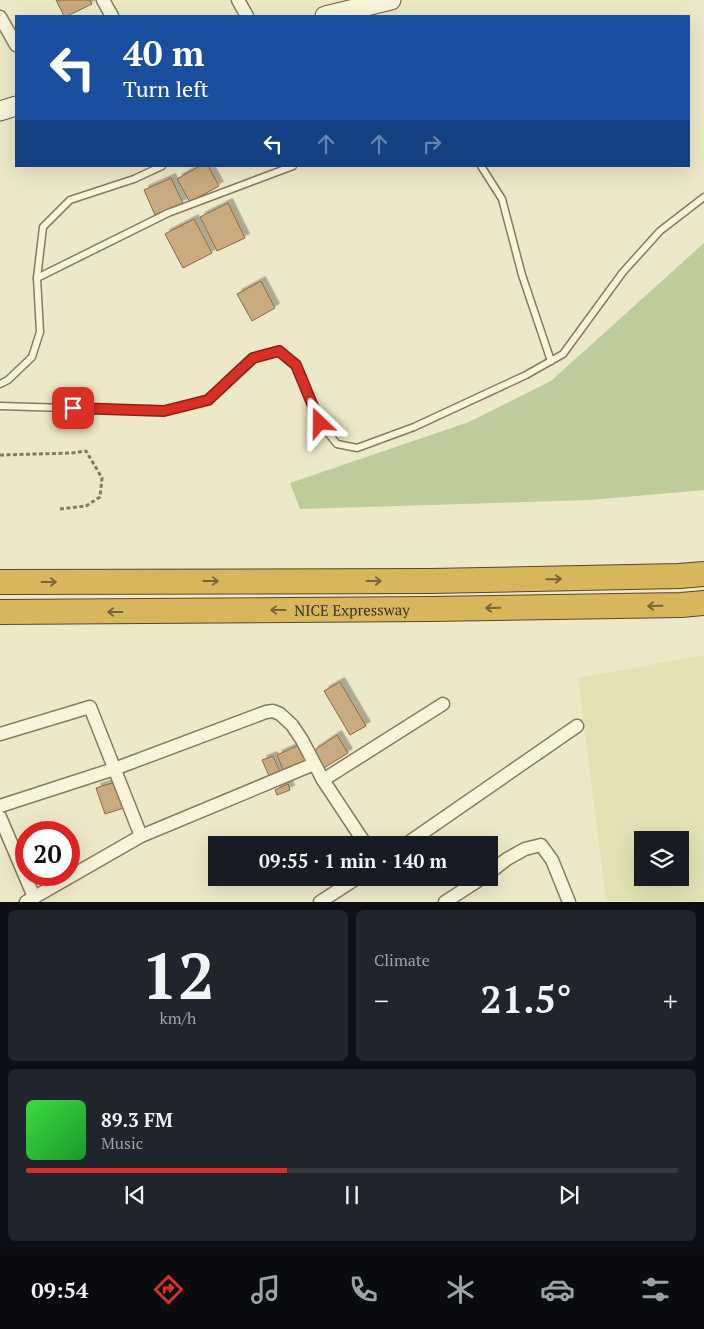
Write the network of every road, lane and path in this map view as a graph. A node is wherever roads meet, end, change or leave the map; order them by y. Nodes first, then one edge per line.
1 (103, 0) edge
2 (238, 0) edge
3 (382, 1) edge
4 (111, 15) edge
5 (246, 15) edge
6 (328, 15) edge
7 (0, 17) edge
8 (15, 43) edge
9 (15, 106) edge
10 (0, 111) edge
11 (160, 167) edge
12 (290, 167) edge
13 (482, 167) edge
14 (704, 197) edge
15 (37, 278) junction
16 (551, 361) junction
17 (0, 384) edge
18 (0, 406) edge
19 (0, 455) edge
20 (59, 509) dead end
21 (704, 574) edge
22 (0, 582) edge
23 (704, 603) edge
24 (0, 612) edge
25 (443, 704) dead end
26 (577, 726) dead end
27 (0, 734) edge
28 (314, 764) junction
29 (114, 769) junction
30 (323, 780) junction
31 (0, 806) edge
32 (0, 817) edge
33 (140, 836) junction
34 (360, 836) edge
35 (418, 836) edge
36 (498, 866) edge
37 (344, 886) edge
38 (470, 886) edge
39 (30, 899) edge
40 (320, 902) edge
41 (445, 902) edge
42 (569, 902) edge

1 - 4 street
2 - 5 street
3 - 6 street
7 - 8 street
9 - 10 street
11 - 15 lane
12 - 15 lane
13 - 16 lane
14 - 16 lane
15 - 17 lane
16 - 18 lane
19 - 20 path
22 -> 21 highway, NICE Expressway
23 -> 24 highway, NICE Expressway
25 - 30 street
26 - 35 street
27 - 29 street
28 - 29 street
28 - 30 street
28 - 33 street
29 - 31 street
29 - 33 street
30 - 34 street
32 - 39 street
33 - 39 street
36 - 42 street
37 - 40 street
38 - 41 street

